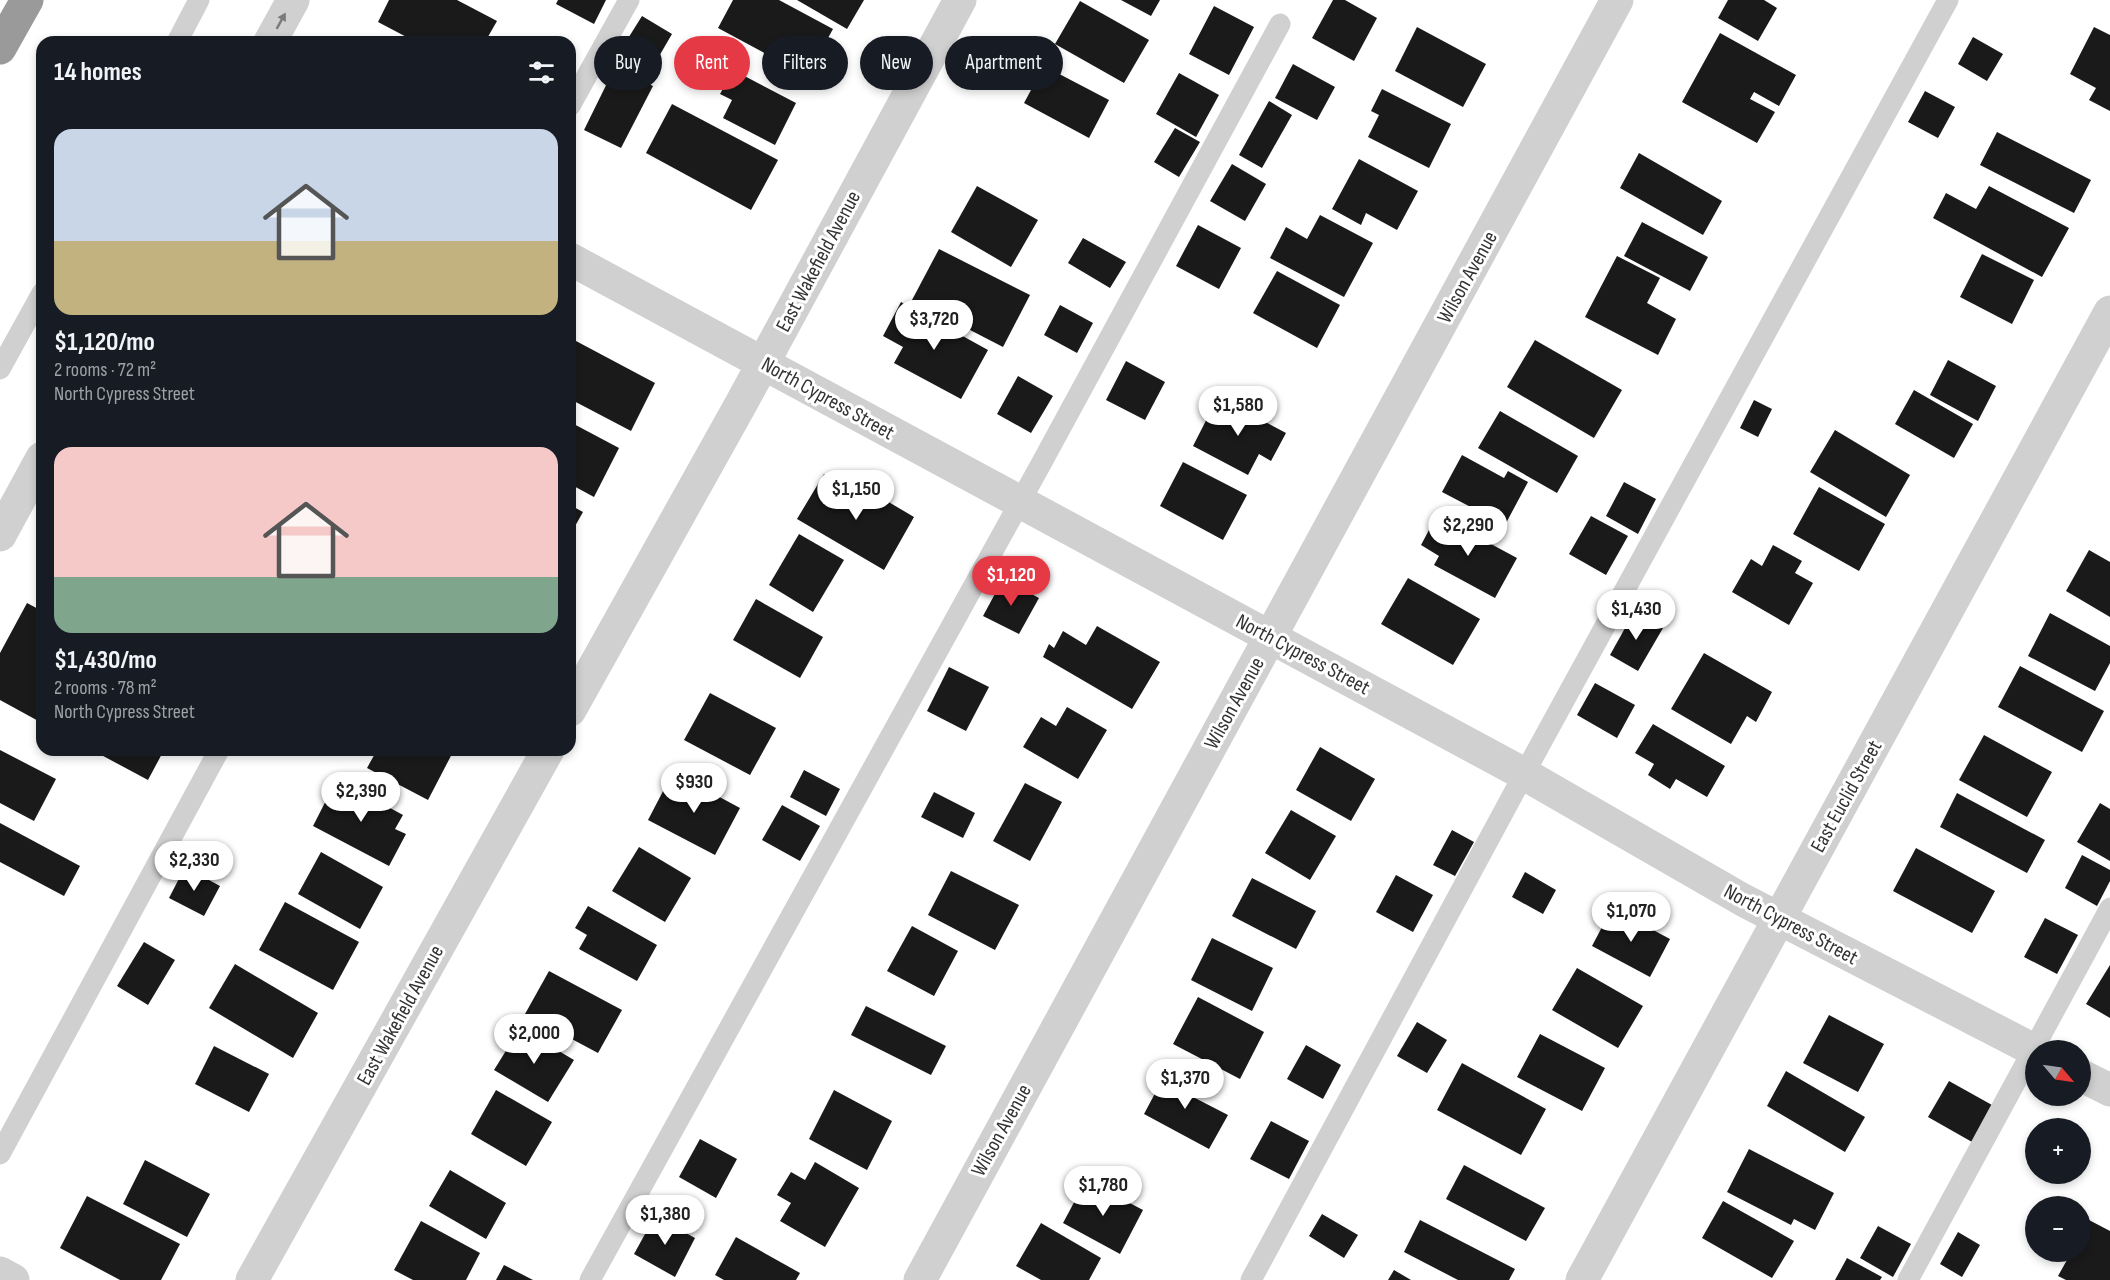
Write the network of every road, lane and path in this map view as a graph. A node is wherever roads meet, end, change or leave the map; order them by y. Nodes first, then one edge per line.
1 (27, 0) edge
2 (199, 0) edge
3 (293, 0) edge
4 (628, 0) edge
5 (960, 0) edge
6 (1617, 0) edge
7 (1948, 0) edge
8 (1280, 24) dead end
9 (180, 36) edge
10 (273, 36) edge
11 (0, 48) edge
12 (576, 95) edge
13 (576, 262) edge
14 (36, 304) edge
15 (2110, 312) edge
16 (763, 362) junction
17 (0, 369) edge
18 (36, 469) edge
19 (1020, 502) junction
20 (0, 536) edge
21 (1271, 637) junction
22 (576, 699) edge
23 (216, 756) edge
24 (545, 756) edge
25 (1524, 774) junction
26 (2110, 908) edge
27 (1778, 919) junction
28 (2040, 1040) edge
29 (2025, 1045) edge
30 (2025, 1068) edge
31 (2091, 1080) edge
32 (2110, 1090) edge
33 (0, 1154) edge
34 (0, 1273) edge
35 (13, 1280) edge
36 (252, 1280) edge
37 (590, 1280) edge
38 (920, 1280) edge
39 (1251, 1280) edge
40 (1582, 1280) edge
41 (1908, 1280) edge

1 - 11 highway
2 - 9 lane
10 -> 3 street
4 - 12 lane
5 - 16 street, East Wakefield Avenue
6 - 21 street, Wilson Avenue
7 - 25 lane
8 - 19 lane
13 - 16 street, North Cypress Street
14 - 17 lane
15 - 27 street, East Euclid Street
16 - 19 street, North Cypress Street
16 - 22 street, East Wakefield Avenue
18 - 20 street
19 - 21 street, North Cypress Street
19 - 37 lane
21 - 25 street, North Cypress Street
21 - 38 street, Wilson Avenue
23 - 33 lane
24 - 36 street, East Wakefield Avenue
25 - 27 street, North Cypress Street
25 - 39 lane
26 - 28 lane
27 - 29 street, North Cypress Street
27 - 40 street, East Euclid Street
30 - 41 lane
31 - 32 street
34 - 35 street

